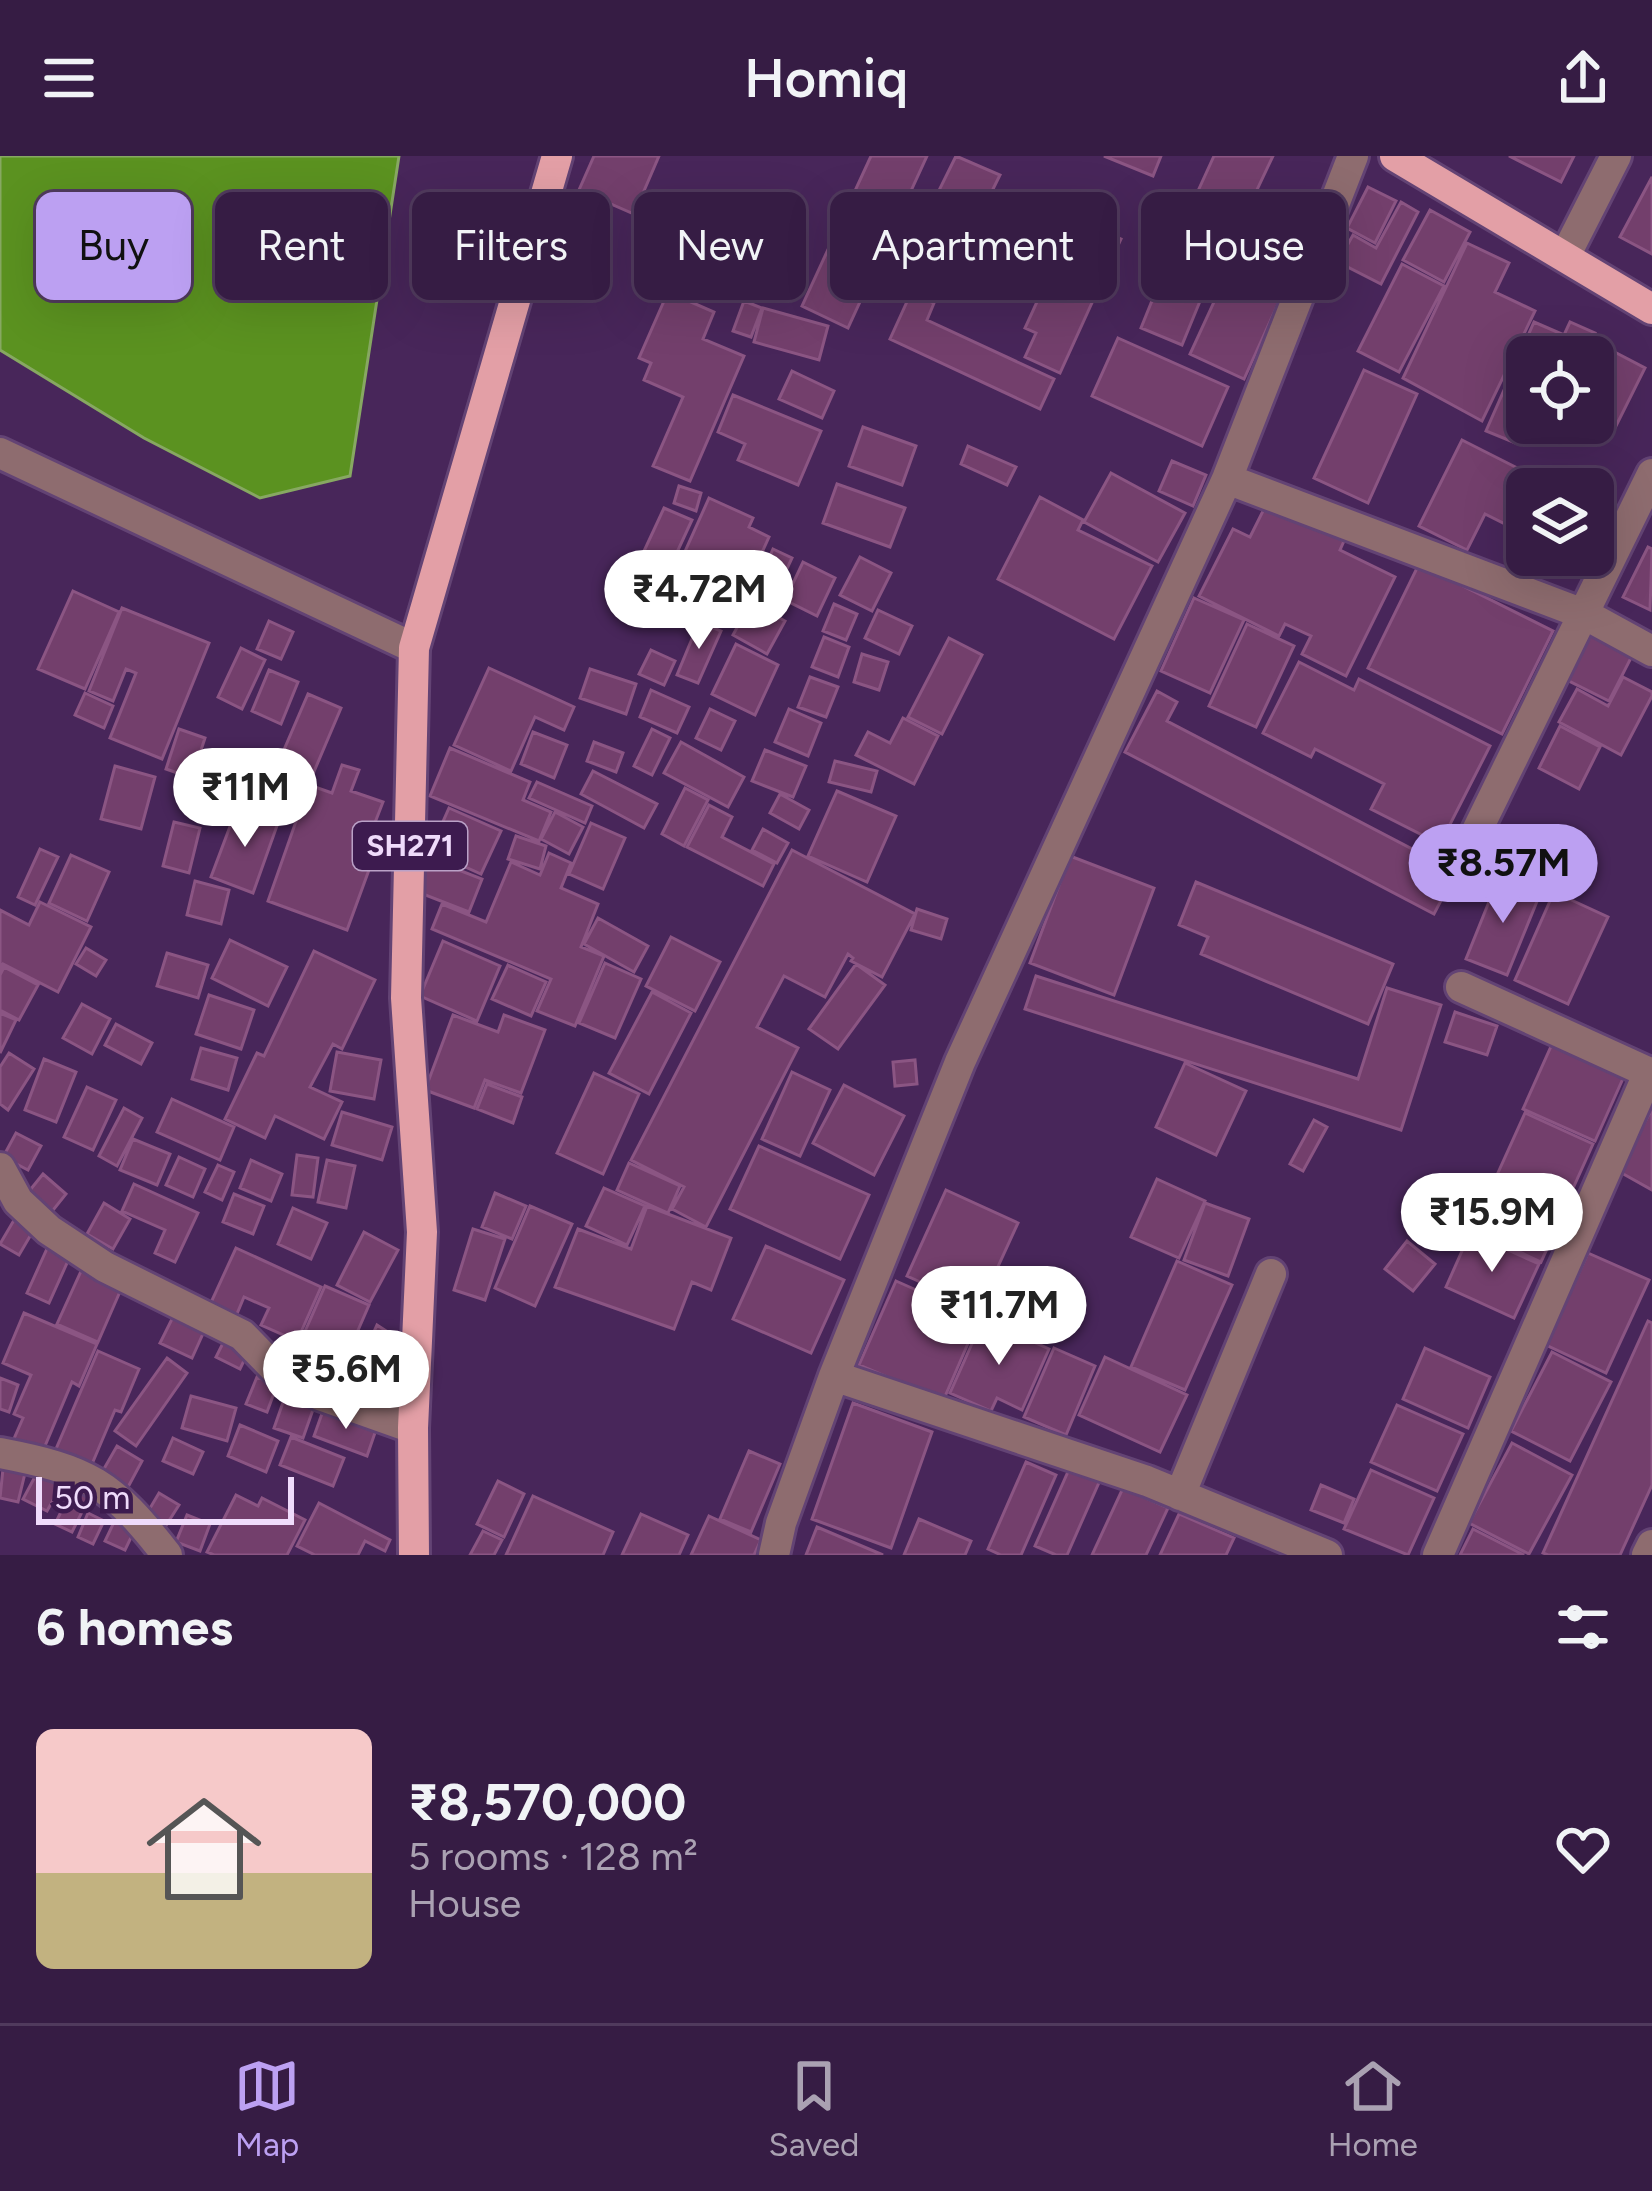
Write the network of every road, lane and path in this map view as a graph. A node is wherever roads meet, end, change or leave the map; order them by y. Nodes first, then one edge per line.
1 (557, 156) edge
2 (1352, 156) edge
3 (1395, 156) edge
4 (1616, 156) edge
5 (1565, 256) junction
6 (1652, 309) edge
7 (0, 453) edge
8 (1652, 474) edge
9 (1227, 479) junction
10 (1586, 615) junction
11 (414, 648) junction
12 (1652, 651) edge
13 (1467, 851) dead end
14 (1462, 987) dead end
15 (1650, 1073) edge
16 (0, 1168) edge
17 (1271, 1274) dead end
18 (834, 1376) junction
19 (413, 1428) junction
20 (0, 1453) edge
21 (1180, 1495) junction
22 (1652, 1544) edge
23 (167, 1555) edge
24 (414, 1555) edge
25 (774, 1555) edge
26 (1327, 1555) edge
27 (1438, 1555) edge
28 (1647, 1555) edge

1 - 11 main road, SH271
2 - 9 street
3 - 5 main road
4 - 5 street
5 - 6 main road
7 - 11 street
8 - 10 street
9 - 10 street
9 - 18 street
10 - 12 street
10 - 13 street
11 - 19 main road, SH271
14 - 15 street
15 - 27 street
16 - 19 street
17 - 21 street
18 - 21 street
18 - 25 street
19 - 24 main road, SH271
20 - 23 street
21 - 26 street
22 - 28 street

